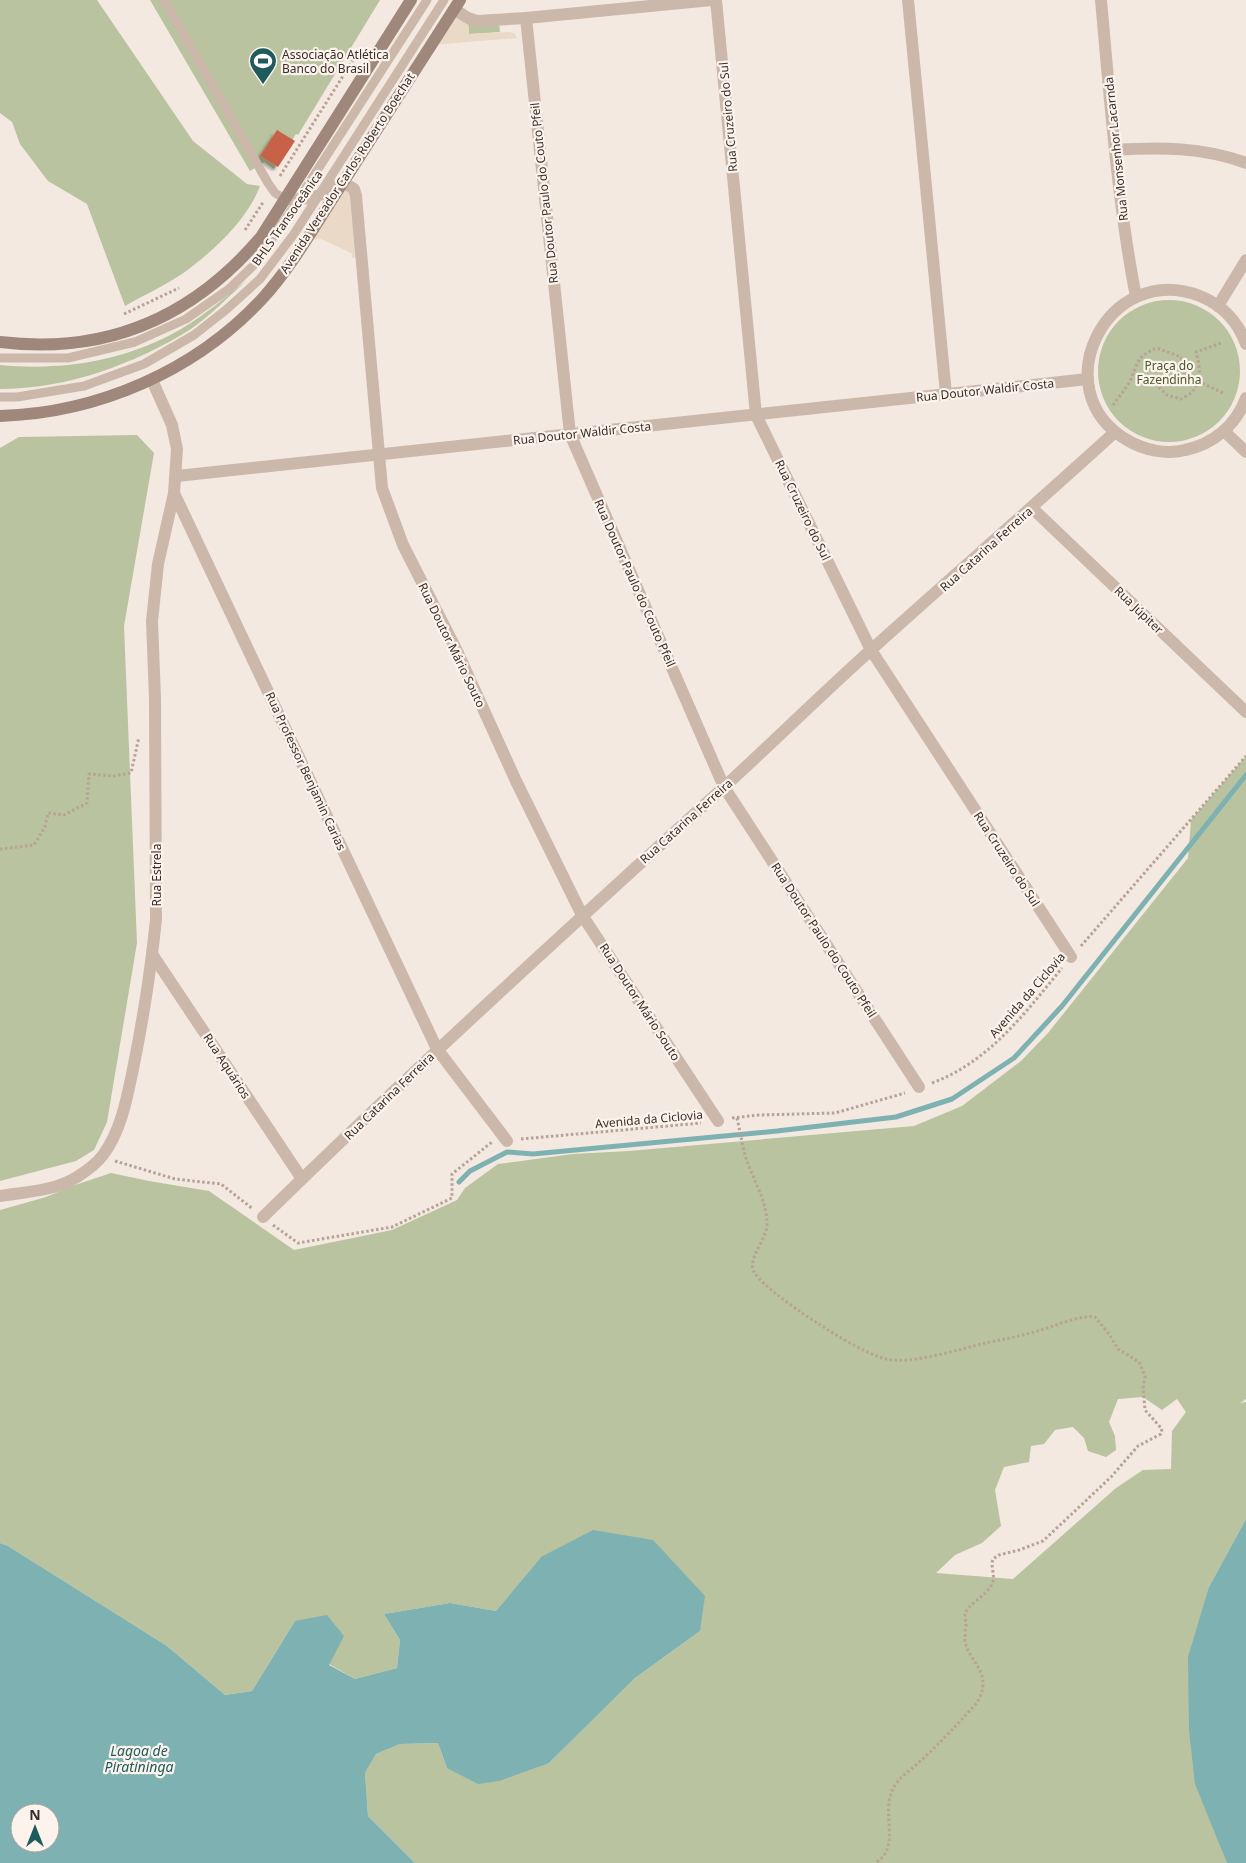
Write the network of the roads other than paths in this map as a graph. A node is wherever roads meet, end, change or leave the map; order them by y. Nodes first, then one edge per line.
1 (164, 0) edge
2 (411, 0) edge
3 (427, 0) edge
4 (444, 0) edge
5 (712, 0) edge
6 (716, 0) edge
7 (908, 0) edge
8 (1100, 0) edge
9 (457, 4) edge
10 (526, 18) junction
11 (1115, 150) junction
12 (1246, 163) edge
13 (343, 182) junction
14 (319, 197) junction
15 (285, 199) junction
16 (298, 200) junction
17 (1246, 260) edge
18 (1136, 297) junction
19 (1218, 306) junction
20 (0, 342) edge
21 (1246, 344) edge
22 (0, 358) edge
23 (1088, 379) junction
24 (152, 380) junction
25 (946, 394) junction
26 (0, 397) edge
27 (1246, 398) edge
28 (756, 415) junction
29 (0, 416) edge
30 (1224, 431) junction
31 (1115, 432) junction
32 (570, 434) junction
33 (1246, 452) edge
34 (378, 455) junction
35 (177, 476) junction
36 (174, 493) junction
37 (1032, 508) junction
38 (871, 650) junction
39 (1246, 712) edge
40 (724, 787) junction
41 (582, 915) junction
42 (152, 954) junction
43 (1071, 957) road end
44 (437, 1049) junction
45 (920, 1088) road end
46 (718, 1121) road end
47 (507, 1141) road end
48 (302, 1179) junction
49 (0, 1196) edge
50 (263, 1217) road end

1 - 15 lane
2 - 15 main road
3 - 16 lane, BHLS Transoceânica
4 - 14 lane, BHLS Transoceânica
5 - 10 street
6 - 28 street, Rua Cruzeiro do Sul
7 - 25 street
8 - 11 street, Rua Monsenhor Lacarnda
9 - 10 street
9 - 13 main road, Avenida Vereador Carlos Roberto Boechat
10 - 32 street, Rua Doutor Paulo do Couto Pfeil
11 - 12 street
11 - 18 street, Rua Monsenhor Lacarnda
13 - 14 street
13 - 24 main road, Avenida Vereador Carlos Roberto Boechat
13 - 34 street, Rua Doutor Mário Souto
14 - 16 street
14 - 26 lane, BHLS Transoceânica
15 - 16 street
15 - 20 main road
16 - 22 lane, BHLS Transoceânica
17 - 19 street
18 - 19 street
18 - 23 street
19 - 21 street
23 - 25 street, Rua Doutor Waldir Costa
23 - 31 street
24 - 29 main road, Avenida Vereador Carlos Roberto Boechat
24 - 35 street
25 - 28 street, Rua Doutor Waldir Costa
27 - 30 street
28 - 32 street, Rua Doutor Waldir Costa
28 - 38 street, Rua Cruzeiro do Sul
30 - 31 street
30 - 33 street
31 - 37 street, Rua Catarina Ferreira
32 - 34 street, Rua Doutor Waldir Costa
32 - 40 street, Rua Doutor Paulo do Couto Pfeil
34 - 35 street, Rua Doutor Waldir Costa
34 - 41 street, Rua Doutor Mário Souto
35 - 36 street, Rua Estrela
36 - 42 street, Rua Estrela
36 - 44 street, Rua Professor Benjamin Carias
37 - 38 street, Rua Catarina Ferreira
37 - 39 street, Rua Júpiter
38 - 40 street, Rua Catarina Ferreira
38 - 43 street, Rua Cruzeiro do Sul
40 - 41 street, Rua Catarina Ferreira
40 - 45 street, Rua Doutor Paulo do Couto Pfeil
41 - 44 street, Rua Catarina Ferreira
41 - 46 street, Rua Doutor Mário Souto
42 - 48 street, Rua Aquários
42 - 49 street, Rua Estrela
44 - 47 street, Rua Professor Benjamin Carias
44 - 48 street, Rua Catarina Ferreira
48 - 50 street, Rua Catarina Ferreira

